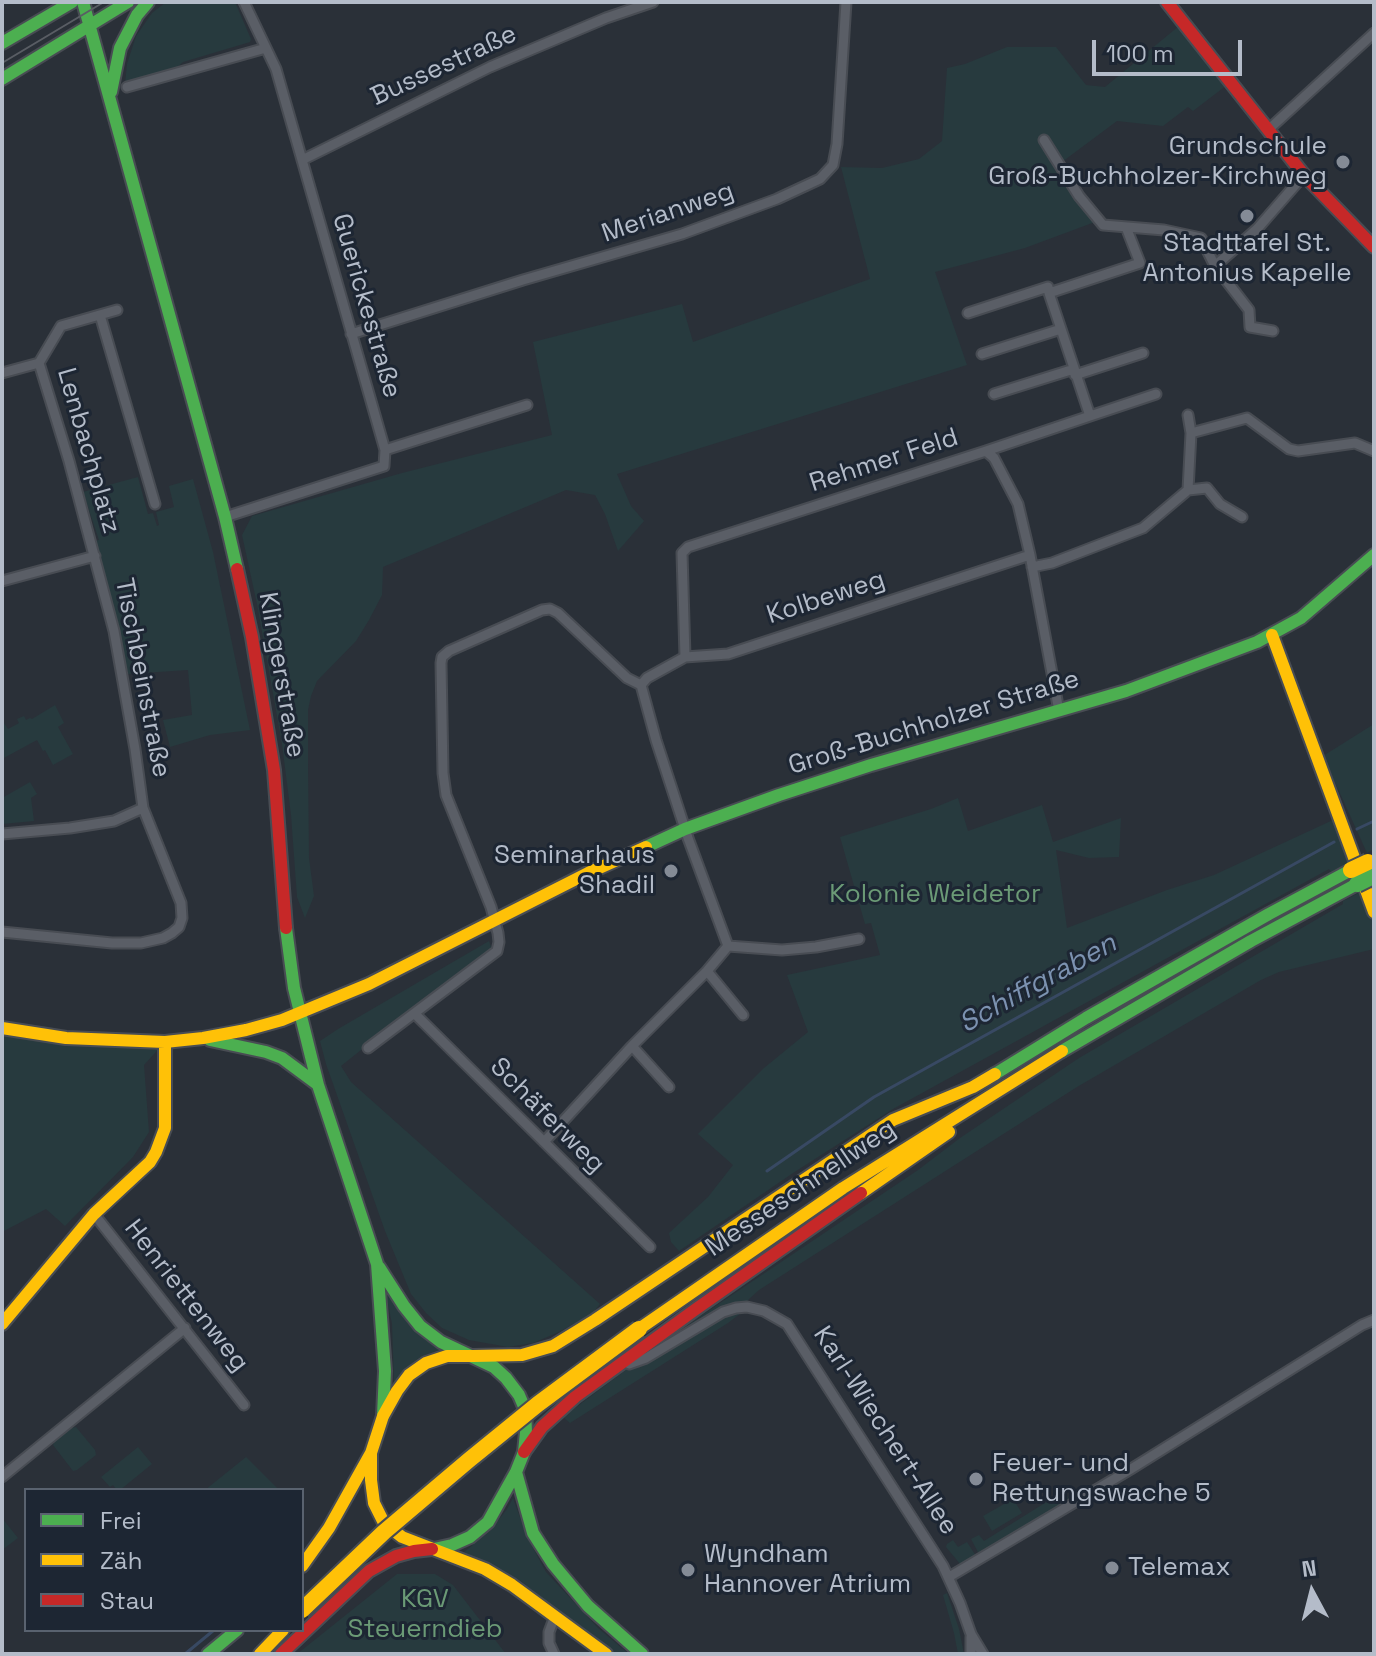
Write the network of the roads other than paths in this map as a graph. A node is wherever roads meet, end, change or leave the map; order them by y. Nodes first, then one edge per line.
1 (72, 2) edge
2 (83, 2) edge
3 (128, 2) edge
4 (148, 2) edge
5 (244, 2) edge
6 (653, 2) edge
7 (846, 2) edge
8 (1167, 2) edge
9 (90, 26) junction
10 (1374, 33) edge
11 (2, 43) edge
12 (266, 48) junction
13 (2, 79) edge
14 (127, 87) dead end
15 (110, 99) junction
16 (1268, 130) junction
17 (1044, 140) dead end
18 (302, 160) junction
19 (1304, 175) junction
20 (1126, 227) junction
21 (1374, 247) edge
22 (1215, 266) junction
23 (1049, 293) junction
24 (117, 310) dead end
25 (968, 313) dead end
26 (100, 315) junction
27 (1061, 329) junction
28 (1273, 331) dead end
29 (351, 334) junction
30 (1143, 353) dead end
31 (982, 354) dead end
32 (39, 363) junction
33 (1074, 372) junction
34 (2, 373) edge
35 (994, 394) dead end
36 (1156, 394) dead end
37 (527, 405) dead end
38 (1188, 415) dead end
39 (1090, 416) junction
40 (1191, 433) junction
41 (385, 450) junction
42 (986, 451) junction
43 (1374, 451) edge
44 (1188, 490) junction
45 (155, 504) dead end
46 (225, 517) junction
47 (1242, 517) dead end
48 (1030, 555) junction
49 (1374, 555) edge
50 (95, 556) junction
51 (1032, 567) junction
52 (2, 581) edge
53 (1272, 635) junction
54 (685, 657) junction
55 (641, 685) junction
56 (1059, 711) junction
57 (143, 808) junction
58 (685, 829) junction
59 (2, 834) edge
60 (1372, 868) edge
61 (1354, 877) junction
62 (1374, 912) edge
63 (495, 921) junction
64 (2, 932) edge
65 (859, 939) dead end
66 (728, 946) junction
67 (707, 971) junction
68 (300, 1013) junction
69 (415, 1014) junction
70 (743, 1015) dead end
71 (2, 1028) edge
72 (203, 1038) junction
73 (165, 1042) junction
74 (1074, 1043) junction
75 (632, 1046) junction
76 (368, 1048) dead end
77 (318, 1085) junction
78 (669, 1087) dead end
79 (973, 1087) junction
80 (544, 1142) junction
81 (911, 1144) junction
82 (94, 1214) junction
83 (650, 1247) dead end
84 (377, 1264) junction
85 (1374, 1320) edge
86 (2, 1324) edge
87 (185, 1328) junction
88 (473, 1356) junction
89 (611, 1370) junction
90 (244, 1405) dead end
91 (383, 1416) junction
92 (524, 1452) junction
93 (371, 1453) junction
94 (516, 1472) junction
95 (2, 1477) edge
96 (432, 1549) junction
97 (304, 1564) edge
98 (949, 1577) junction
99 (304, 1608) edge
100 (555, 1616) junction
101 (235, 1632) edge
102 (281, 1632) edge
103 (971, 1634) junction
104 (208, 1654) edge
105 (260, 1654) edge
106 (281, 1654) edge
107 (554, 1654) edge
108 (606, 1654) edge
109 (642, 1654) edge
110 (971, 1654) edge
111 (983, 1654) edge

1 - 11 main road
2 - 9 main road, Klingerstraße
3 - 9 main road
4 - 15 main road, Klingerstraße
5 - 12 street, Guerickestraße
6 - 18 street, Bussestraße
7 - 29 street, Merianweg
8 - 16 main road
9 - 13 main road
9 - 15 main road, Klingerstraße
10 - 16 street
12 - 14 street
12 - 18 street, Guerickestraße
15 - 46 main road, Klingerstraße
16 - 19 main road
17 - 20 street
18 - 29 street, Guerickestraße
19 - 21 main road
19 - 22 street
20 - 22 street
20 - 23 street
22 - 28 street
23 - 25 street
23 - 27 street
24 - 26 street, Lenbachplatz
26 - 32 street, Lenbachplatz
26 - 45 street
27 - 31 street
27 - 33 street
29 - 41 street, Guerickestraße
30 - 33 street
32 - 34 street
32 - 50 street, Lenbachplatz
33 - 35 street
33 - 39 street
36 - 39 street
37 - 41 street
38 - 40 street
39 - 42 street
40 - 43 street
40 - 44 street
41 - 46 street
42 - 48 street, Rehmer Feld
42 - 54 street, Rehmer Feld
44 - 47 street
44 - 51 street
46 - 68 main road, Klingerstraße
48 - 51 street, Rehmer Feld
48 - 54 street, Kolbeweg
49 - 53 main road, Groß-Buchholzer Straße
50 - 52 street
50 - 57 street, Tischbeinstraße
51 - 56 street, Rehmer Feld
53 - 56 main road, Groß-Buchholzer Straße
53 - 62 main road
54 - 55 street, Kolbeweg
55 - 58 street
55 - 63 street
56 - 58 main road, Groß-Buchholzer Straße
57 - 59 street, Tischbeinstraße
57 - 64 street
58 - 63 main road, Groß-Buchholzer Straße
58 - 66 street
60 - 61 main road, Messeschnellweg, bridge
61 - 74 main road, Messeschnellweg
61 - 79 main road, Messeschnellweg
63 - 68 main road, Groß-Buchholzer Straße
63 - 69 street
65 - 66 street
66 - 67 street
67 - 70 street
67 - 75 street
68 - 72 main road, Groß-Buchholzer Straße
68 - 77 main road, Klingerstraße
69 - 76 street
69 - 80 street, Schäferweg
71 - 73 main road
72 - 73 main road
72 - 77 main road
73 - 82 main road
74 - 81 main road, Messeschnellweg
74 - 89 main road
75 - 78 street
75 - 80 street
77 - 84 main road, Klingerstraße
79 - 81 main road
79 - 88 main road
80 - 83 street, Schäferweg
81 - 99 main road, Messeschnellweg, bridge
82 - 86 main road
82 - 87 street, Henriettenweg
84 - 88 main road, Klingerstraße
84 - 91 main road, Klingerstraße
85 - 98 street
87 - 90 street, Henriettenweg
87 - 95 street
88 - 91 main road
88 - 92 main road
89 - 92 main road
89 - 98 street, Karl-Wiechert-Allee
91 - 93 main road
92 - 94 main road
93 - 96 main road
93 - 97 main road
94 - 96 main road
94 - 109 main road
96 - 100 main road
96 - 106 main road
98 - 103 street, Karl-Wiechert-Allee
100 - 107 street
100 - 108 main road
101 - 104 main road
102 - 105 main road
103 - 110 street
103 - 111 street, Karl-Wiechert-Allee

